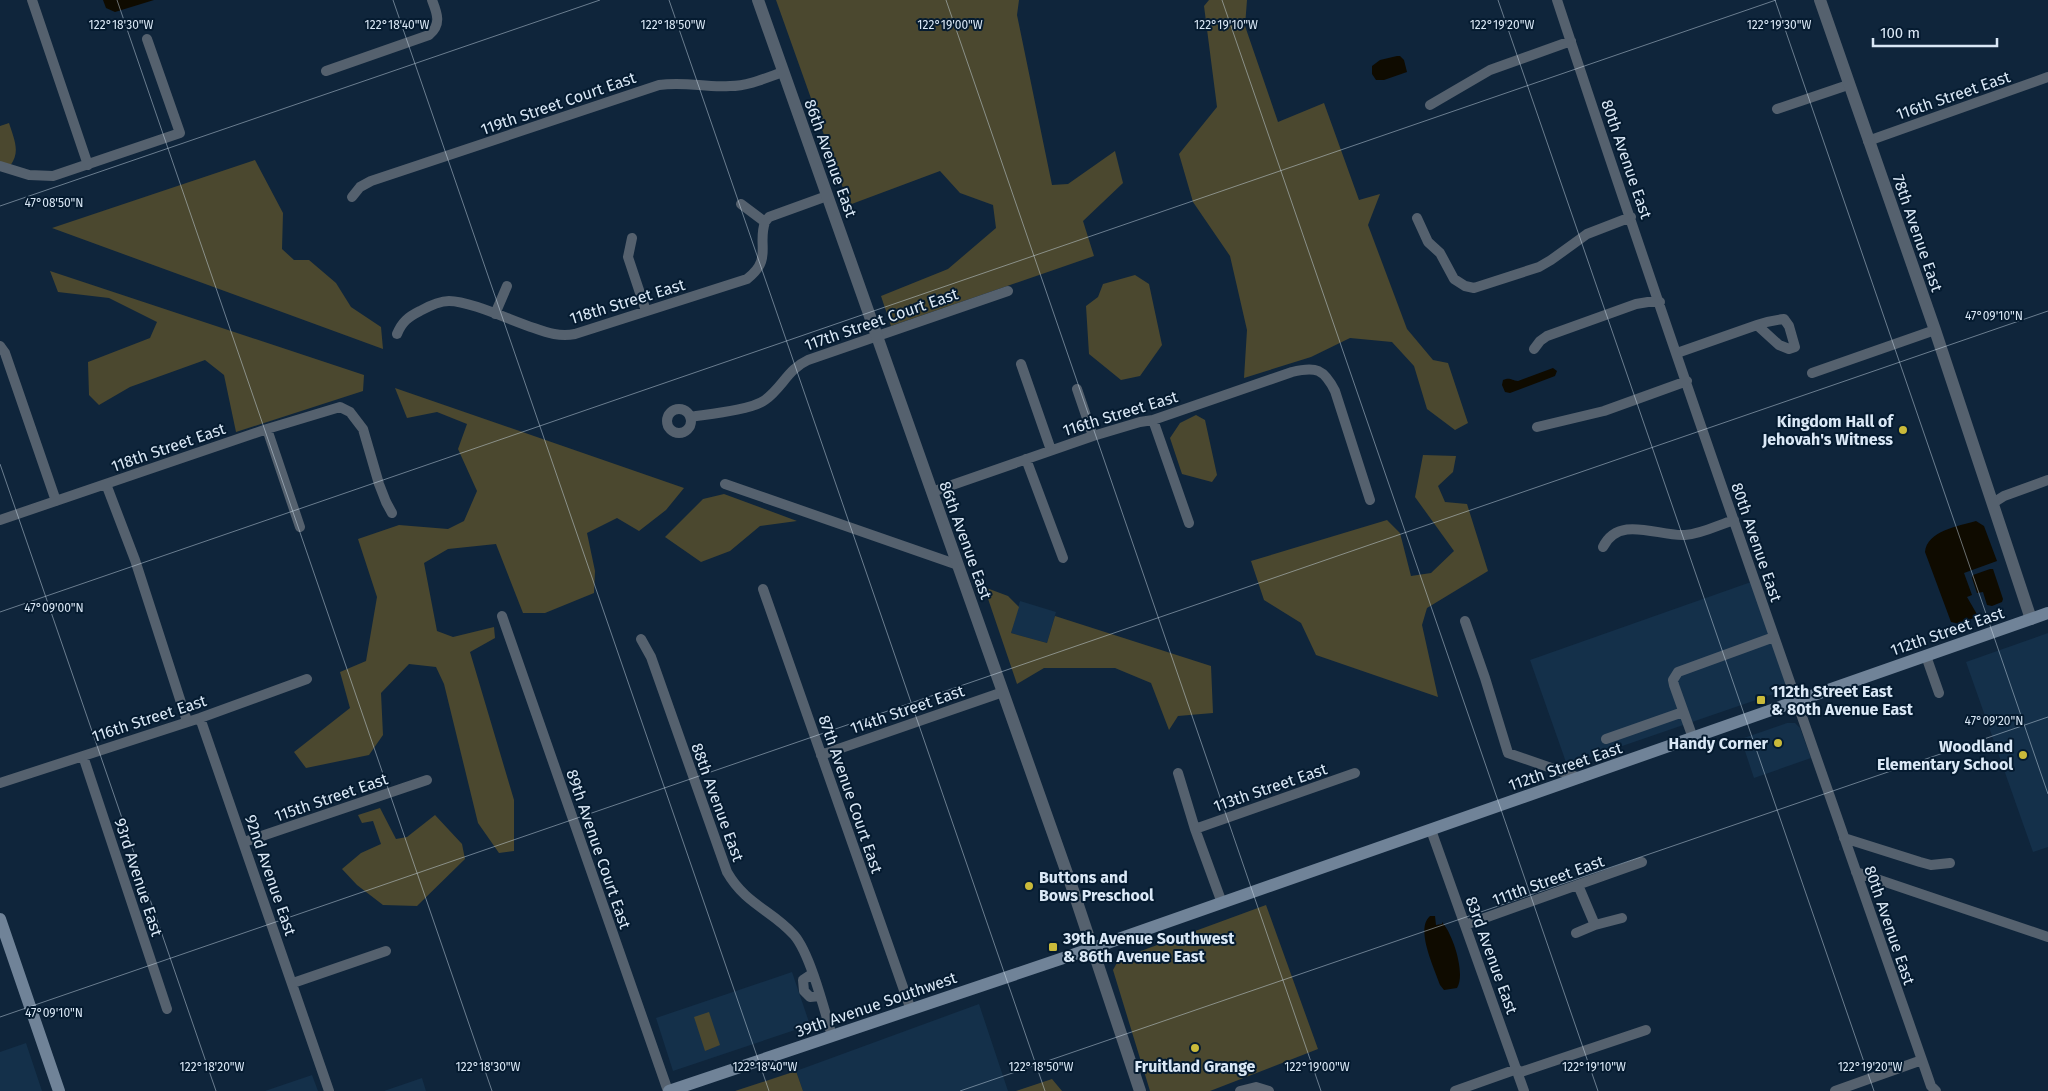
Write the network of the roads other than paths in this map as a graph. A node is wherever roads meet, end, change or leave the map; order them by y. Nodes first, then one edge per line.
1 (32, 0) edge
2 (432, 0) edge
3 (758, 0) edge
4 (1557, 0) edge
5 (1820, 0) edge
6 (148, 39) dead end
7 (1571, 41) junction
8 (326, 71) dead end
9 (783, 72) junction
10 (2047, 79) edge
11 (1848, 85) junction
12 (1430, 104) dead end
13 (1777, 109) dead end
14 (1868, 141) junction
15 (88, 165) junction
16 (0, 166) edge
17 (827, 196) junction
18 (352, 197) dead end
19 (742, 204) dead end
20 (1631, 217) junction
21 (1417, 218) dead end
22 (765, 222) junction
23 (632, 238) dead end
24 (507, 286) dead end
25 (1008, 291) dead end
26 (1660, 302) junction
27 (646, 311) junction
28 (495, 314) junction
29 (1756, 325) dead end
30 (1935, 330) junction
31 (397, 334) dead end
32 (877, 337) junction
33 (3, 349) edge
34 (1534, 350) dead end
35 (1677, 353) junction
36 (1021, 364) dead end
37 (1812, 373) dead end
38 (1687, 381) junction
39 (1077, 389) dead end
40 (690, 417) dead end
41 (1153, 420) junction
42 (1537, 427) dead end
43 (267, 430) junction
44 (1093, 436) junction
45 (1052, 450) junction
46 (1026, 460) junction
47 (2048, 480) edge
48 (106, 484) junction
49 (725, 484) dead end
50 (932, 492) junction
51 (1370, 500) dead end
52 (56, 501) junction
53 (1993, 503) junction
54 (392, 513) dead end
55 (0, 520) edge
56 (1734, 520) junction
57 (1189, 523) dead end
58 (300, 527) dead end
59 (1603, 547) dead end
60 (1063, 558) dead end
61 (958, 565) junction
62 (763, 588) dead end
63 (2048, 613) edge
64 (502, 616) dead end
65 (2031, 619) junction
66 (1464, 621) dead end
67 (1774, 637) junction
68 (641, 639) dead end
69 (1926, 656) junction
70 (307, 679) dead end
71 (1003, 692) junction
72 (1939, 693) dead end
73 (1798, 701) junction
74 (1683, 712) junction
75 (200, 718) junction
76 (187, 721) junction
77 (1606, 738) dead end
78 (1693, 738) junction
79 (821, 755) junction
80 (83, 756) junction
81 (1178, 773) dead end
82 (1354, 773) dead end
83 (1580, 778) junction
84 (427, 780) dead end
85 (0, 783) edge
86 (1194, 829) junction
87 (1431, 830) junction
88 (1844, 838) junction
89 (244, 842) junction
90 (1642, 862) dead end
91 (1950, 863) dead end
92 (1856, 872) junction
93 (1578, 885) junction
94 (1222, 903) junction
95 (1622, 918) dead end
96 (0, 919) edge
97 (1465, 925) junction
98 (1595, 925) junction
99 (1576, 933) dead end
100 (2048, 937) edge
101 (1093, 948) junction
102 (386, 952) dead end
103 (293, 983) junction
104 (167, 1009) dead end
105 (911, 1010) junction
106 (1646, 1030) dead end
107 (832, 1036) junction
108 (1922, 1060) junction
109 (1518, 1071) junction
110 (59, 1091) edge
111 (330, 1091) edge
112 (668, 1091) edge
113 (1140, 1091) edge
114 (1240, 1091) edge
115 (1269, 1091) edge
116 (1455, 1091) edge
117 (1524, 1091) edge
118 (1835, 1091) edge
119 (1936, 1091) edge

1 - 15 street
2 - 8 street
3 - 9 street, 86th Avenue East
4 - 7 street, 80th Avenue East
5 - 11 street, 78th Avenue East
6 - 15 street
7 - 12 street
7 - 20 street, 80th Avenue East
9 - 17 street, 86th Avenue East
9 - 18 street, 119th Street Court East
10 - 14 street, 116th Street East
11 - 13 street
11 - 14 street, 78th Avenue East
14 - 30 street, 78th Avenue East
15 - 16 street
17 - 22 street
17 - 32 street, 86th Avenue East
19 - 22 street
20 - 21 street
20 - 26 street, 80th Avenue East
22 - 27 street, 118th Street East
23 - 27 street
24 - 28 street
25 - 32 street, 117th Street Court East
26 - 34 street
26 - 35 street, 80th Avenue East
27 - 28 street, 118th Street East
28 - 31 street, 118th Street East
29 - 35 street
30 - 37 street
30 - 53 street, 78th Avenue East
32 - 40 street, 117th Street Court East
32 - 50 street, 86th Avenue East
33 - 52 street
35 - 38 street, 80th Avenue East
36 - 45 street
38 - 42 street
38 - 56 street, 80th Avenue East
39 - 44 street
41 - 44 street, 116th Street East
41 - 51 street, 116th Street East
41 - 57 street
43 - 48 street, 118th Street East
43 - 54 street, 118th Street East
43 - 58 street
44 - 45 street, 116th Street East
45 - 46 street, 116th Street East
46 - 50 street, 116th Street East
46 - 60 street
47 - 53 street
48 - 52 street, 118th Street East
48 - 76 street
49 - 61 street
50 - 61 street, 86th Avenue East
52 - 55 street, 118th Street East
53 - 65 street, 78th Avenue East
56 - 59 street
56 - 67 street, 80th Avenue East
61 - 71 street, 86th Avenue East
62 - 79 street, 87th Avenue Court East
63 - 65 main road, 112th Street East
64 - 112 street, 89th Avenue Court East
65 - 69 main road, 112th Street East
66 - 83 street
67 - 73 street, 80th Avenue East
67 - 74 street
68 - 107 street, 88th Avenue East
69 - 72 street
69 - 73 main road, 112th Street East
70 - 75 street, 116th Street East
71 - 79 street, 114th Street East
71 - 101 street, 86th Avenue East
73 - 78 main road, 112th Street East
73 - 88 street, 80th Avenue East
74 - 77 street
74 - 78 street
75 - 76 street, 116th Street East
75 - 89 street, 92nd Avenue East
76 - 80 street, 116th Street East
78 - 83 main road, 112th Street East
79 - 105 street, 87th Avenue Court East
80 - 85 street, 116th Street East
80 - 104 street, 93rd Avenue East
81 - 86 street
82 - 86 street, 113th Street East
83 - 87 main road, 112th Street East
84 - 89 street, 115th Street East
86 - 94 street
87 - 94 main road, 112th Street East
87 - 97 street, 83rd Avenue East
88 - 91 street
88 - 92 street, 80th Avenue East
89 - 103 street, 92nd Avenue East
90 - 93 street, 111th Street East
92 - 100 street
92 - 108 street, 80th Avenue East
93 - 97 street, 111th Street East
93 - 98 street
94 - 101 main road, 112th Street East
95 - 98 street
96 - 110 main road
97 - 109 street, 83rd Avenue East
98 - 99 street
101 - 105 main road, 39th Avenue Southwest
101 - 113 street, 86th Avenue East
102 - 103 street
103 - 111 street, 92nd Avenue East
105 - 107 main road, 39th Avenue Southwest
106 - 109 street
107 - 112 main road, 39th Avenue Southwest
108 - 118 street
108 - 119 street, 80th Avenue East
109 - 116 street
109 - 117 street, 83rd Avenue East
114 - 115 street

